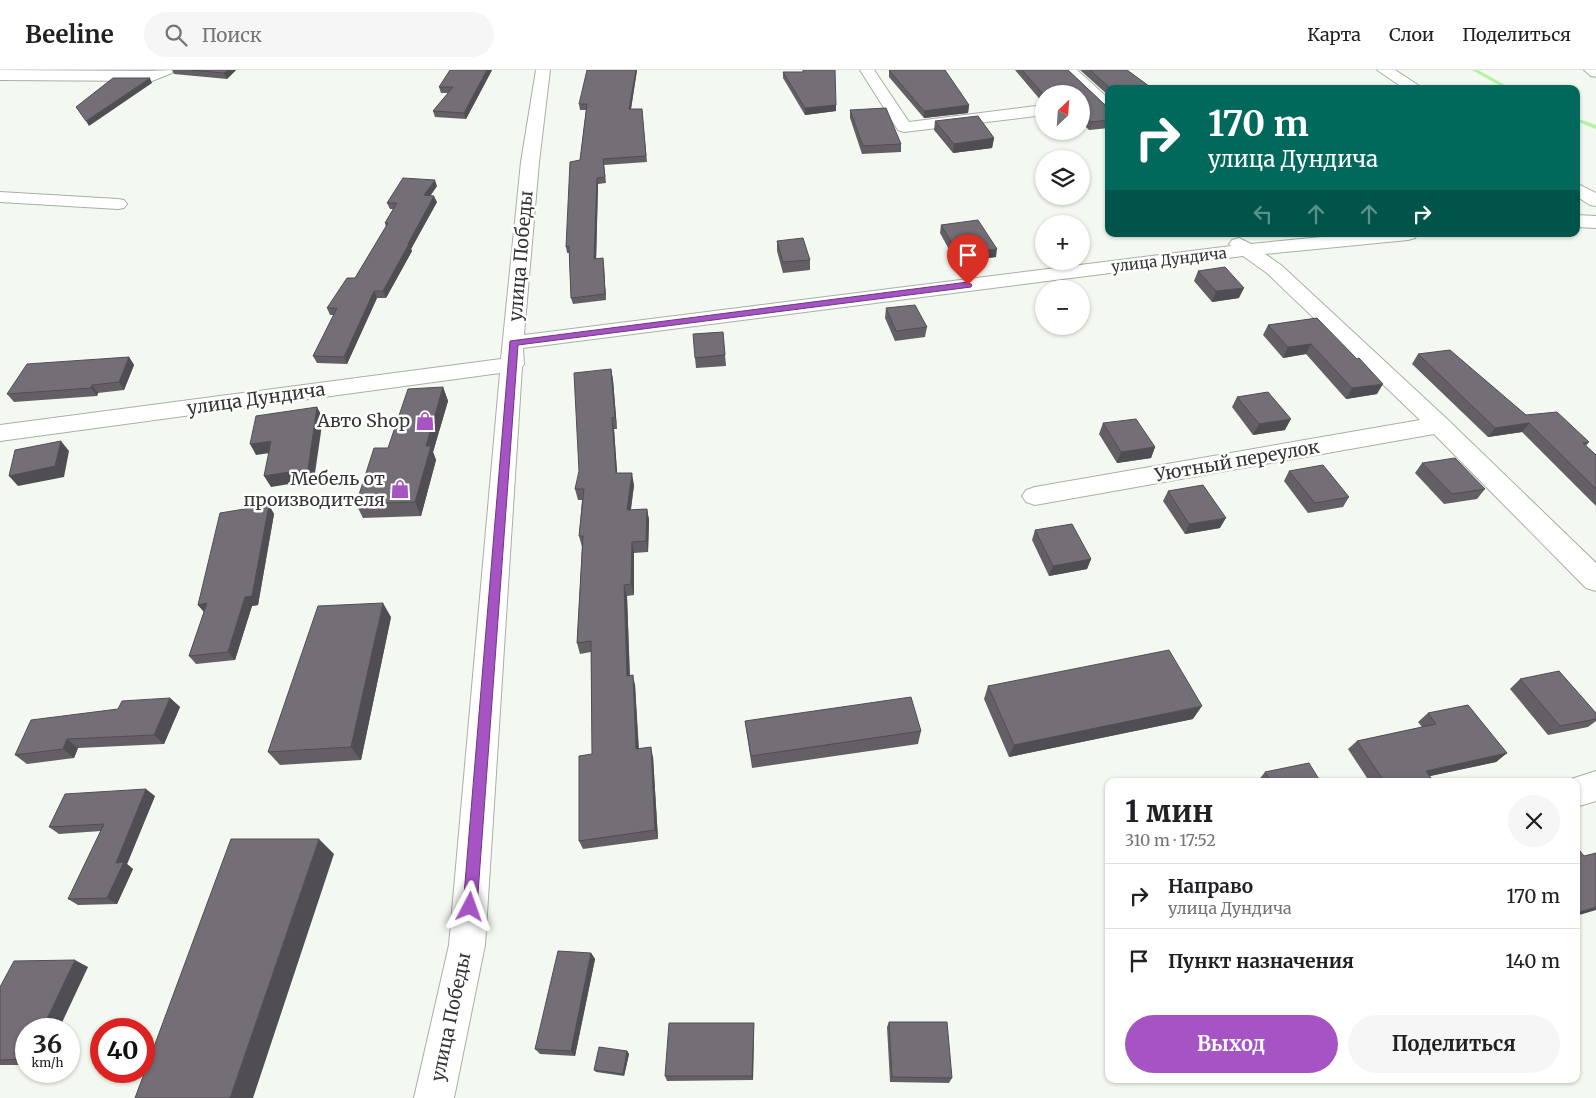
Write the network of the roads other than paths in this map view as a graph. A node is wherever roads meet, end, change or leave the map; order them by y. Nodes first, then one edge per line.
1 (168, 70) edge
2 (543, 70) edge
3 (866, 70) edge
4 (1068, 70) edge
5 (1384, 70) edge
6 (1591, 70) edge
7 (1596, 73) edge
8 (0, 76) edge
9 (1409, 85) edge
10 (1105, 103) edge
11 (1105, 105) edge
12 (1090, 106) edge
13 (1035, 111) edge
14 (1580, 191) edge
15 (0, 197) edge
16 (1596, 201) edge
17 (118, 204) dead end
18 (1580, 221) edge
19 (1596, 222) edge
20 (1344, 237) edge
21 (1237, 242) edge
22 (513, 353) junction
23 (1439, 425) junction
24 (0, 433) edge
25 (1035, 496) dead end
26 (1596, 580) edge
27 (1596, 786) edge
28 (1580, 791) edge
29 (434, 1098) edge

1 - 8 street
2 - 22 street, улица Победы
3 - 13 street
4 - 10 street
5 - 9 street
6 - 7 street
11 - 12 street
14 - 16 street
15 - 17 street
18 - 19 street
20 - 21 street, улица Дундича
21 - 22 street, улица Дундича
21 - 23 street
22 - 24 street, улица Дундича
22 - 29 street, улица Победы
23 - 25 street, Уютный переулок
23 - 26 street
27 - 28 street

